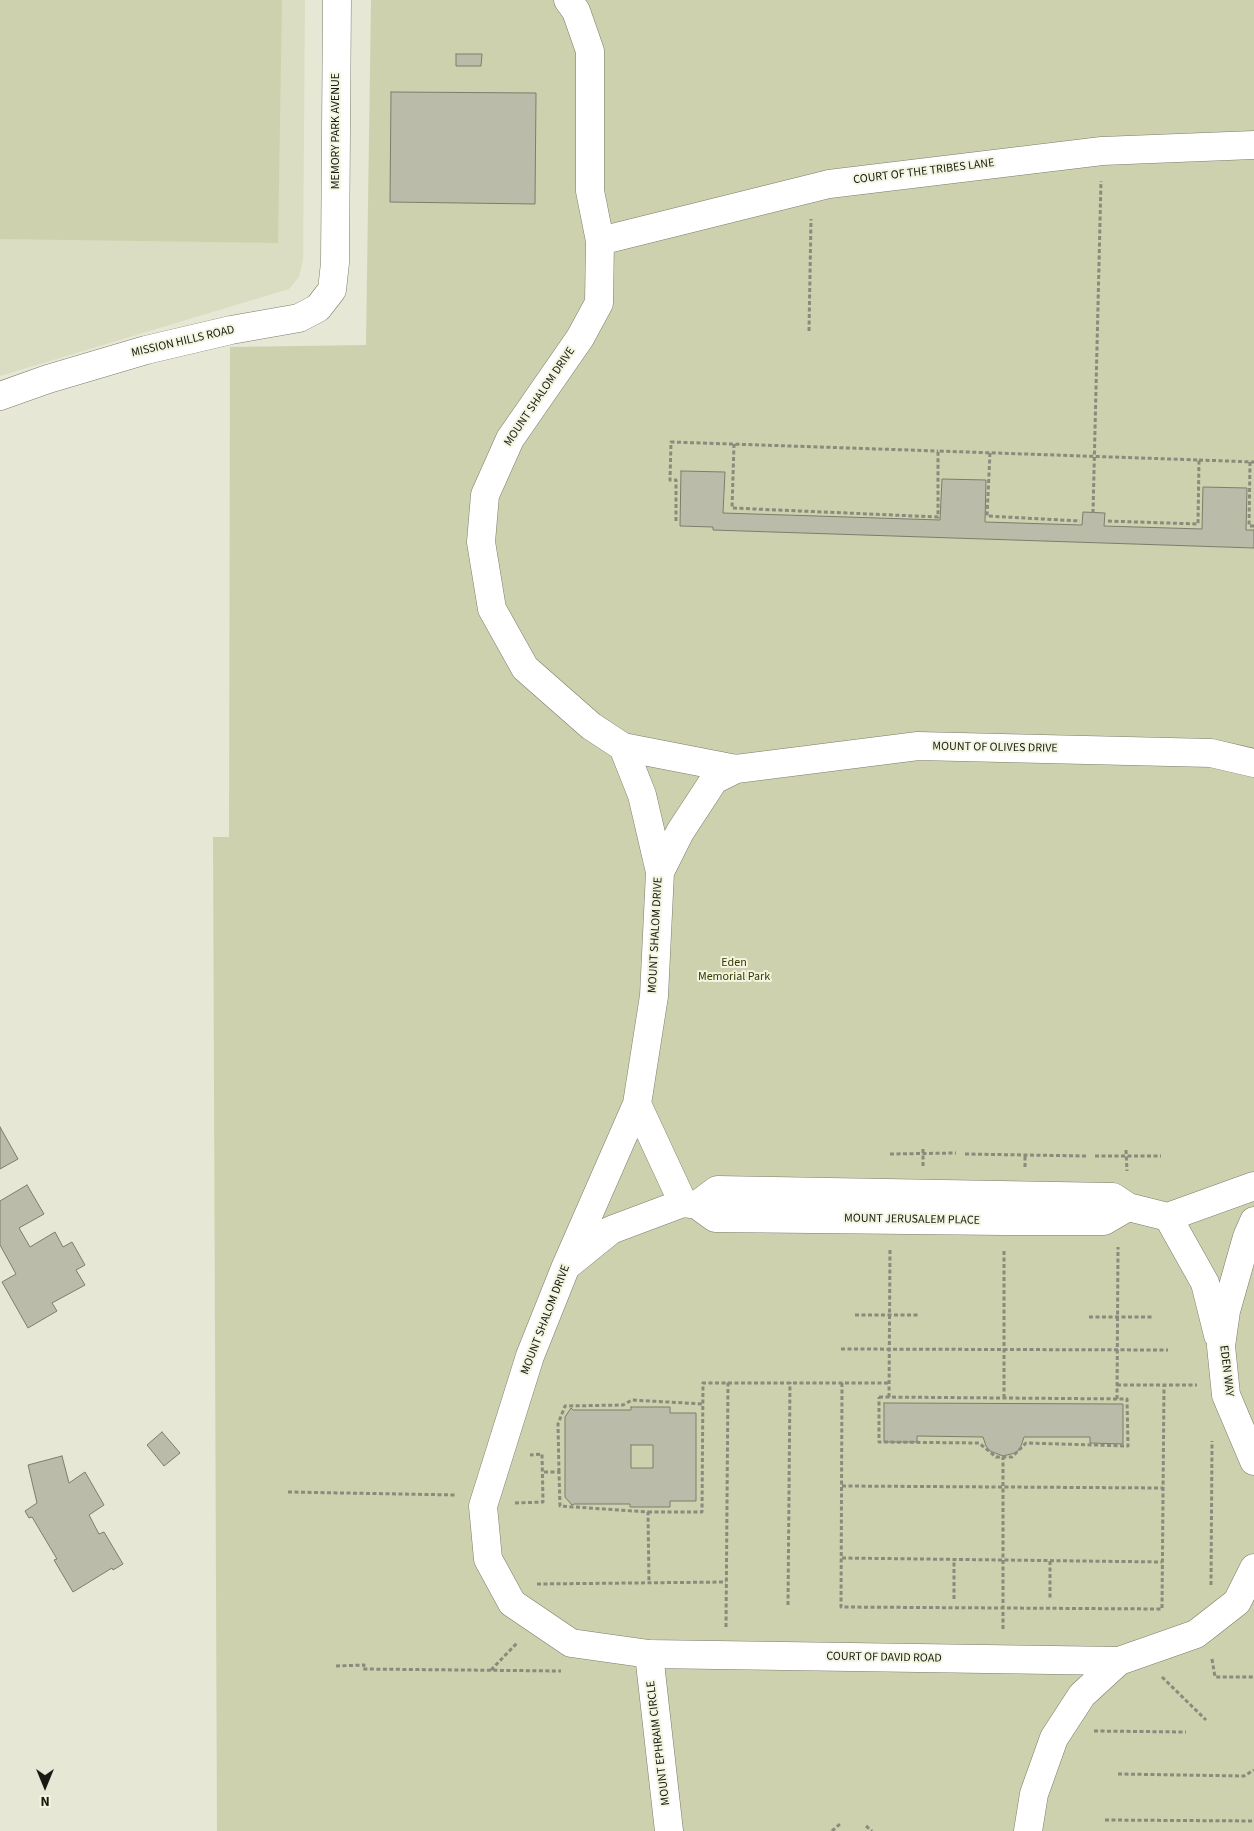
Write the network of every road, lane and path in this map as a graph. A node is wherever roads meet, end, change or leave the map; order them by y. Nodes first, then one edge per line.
1 (336, 0) edge
2 (568, 0) edge
3 (1254, 144) edge
4 (1102, 151) junction
5 (812, 188) junction
6 (600, 241) junction
7 (335, 263) joint
8 (809, 331) dead end
9 (0, 396) edge
10 (734, 444) junction
11 (938, 451) junction
12 (990, 453) junction
13 (1095, 457) junction
14 (1199, 460) junction
15 (1252, 462) edge
16 (1093, 513) dead end
17 (1080, 520) dead end
18 (1107, 520) dead end
19 (676, 521) dead end
20 (1254, 526) edge
21 (623, 747) junction
22 (1254, 762) edge
23 (736, 769) junction
24 (660, 872) junction
25 (637, 1104) junction
26 (956, 1153) dead end
27 (890, 1154) dead end
28 (964, 1154) dead end
29 (1086, 1156) dead end
30 (1095, 1156) dead end
31 (1160, 1156) dead end
32 (1254, 1186) edge
33 (690, 1204) junction
34 (1123, 1210) junction
35 (1168, 1217) junction
36 (891, 1220) junction
37 (1004, 1221) junction
38 (1254, 1221) edge
39 (566, 1266) junction
40 (855, 1315) dead end
41 (890, 1315) junction
42 (920, 1315) dead end
43 (1118, 1316) junction
44 (1089, 1317) dead end
45 (1153, 1317) dead end
46 (1221, 1346) junction
47 (841, 1349) dead end
48 (890, 1350) junction
49 (1004, 1350) junction
50 (1117, 1350) junction
51 (1168, 1350) dead end
52 (728, 1382) junction
53 (790, 1382) junction
54 (842, 1383) junction
55 (890, 1383) junction
56 (1117, 1385) junction
57 (1164, 1385) junction
58 (1225, 1385) junction
59 (890, 1397) junction
60 (1004, 1398) junction
61 (1117, 1399) junction
62 (703, 1404) junction
63 (1239, 1424) junction
64 (499, 1456) junction
65 (1003, 1458) junction
66 (1254, 1462) edge
67 (544, 1472) junction
68 (559, 1472) junction
69 (842, 1486) junction
70 (1003, 1488) junction
71 (1163, 1488) junction
72 (288, 1492) dead end
73 (487, 1495) junction
74 (515, 1510) dead end
75 (648, 1512) junction
76 (842, 1558) junction
77 (954, 1560) junction
78 (1003, 1560) junction
79 (1050, 1561) junction
80 (1162, 1562) junction
81 (1254, 1568) edge
82 (726, 1582) junction
83 (649, 1583) junction
84 (503, 1586) junction
85 (954, 1599) dead end
86 (1050, 1599) dead end
87 (788, 1605) dead end
88 (1003, 1608) junction
89 (538, 1620) junction
90 (1203, 1629) junction
91 (649, 1654) junction
92 (726, 1655) junction
93 (1129, 1658) junction
94 (1003, 1660) junction
95 (336, 1666) dead end
96 (491, 1670) junction
97 (566, 1671) dead end
98 (1254, 1676) edge
99 (1206, 1720) dead end
100 (1059, 1730) junction
101 (1186, 1732) dead end
102 (1254, 1770) edge
103 (1118, 1774) dead end
104 (1106, 1820) dead end
105 (1254, 1822) edge
106 (840, 1824) dead end
107 (866, 1826) dead end
108 (670, 1831) edge
109 (832, 1831) edge
110 (872, 1831) edge
111 (1028, 1831) edge

1 - 7 street, MEMORY PARK AVENUE
2 - 6 street, MOUNT SHALOM DRIVE
3 - 4 street, COURT OF THE TRIBES LANE
4 - 5 street, COURT OF THE TRIBES LANE
4 - 13 path
5 - 6 street, COURT OF THE TRIBES LANE
5 - 8 path
6 - 21 street, MOUNT SHALOM DRIVE
7 - 9 street, MISSION HILLS ROAD
10 - 11 path
10 - 11 path
10 - 19 path
11 - 12 path
12 - 13 path
12 - 17 path
13 - 14 path
13 - 16 path
14 - 15 path
14 - 18 path
15 - 20 path
21 - 23 street, MOUNT OF OLIVES DRIVE
21 - 24 street, MOUNT SHALOM DRIVE
22 - 23 street, MOUNT OF OLIVES DRIVE
23 - 24 street, MOUNT OF OLIVES DRIVE
24 - 25 street, MOUNT SHALOM DRIVE
25 - 33 street
25 - 39 street, MOUNT SHALOM DRIVE
26 - 27 path
28 - 29 path
30 - 31 path
32 - 35 street
33 - 34 street, MOUNT JERUSALEM PLACE
33 - 36 street, MOUNT JERUSALEM PLACE
33 - 39 street, MOUNT JERUSALEM PLACE
34 - 35 street, MOUNT JERUSALEM PLACE
34 - 37 street, MOUNT JERUSALEM PLACE
34 - 43 path
35 - 46 street
36 - 37 street, MOUNT JERUSALEM PLACE
36 - 41 path
37 - 49 path
38 - 46 street, EDEN WAY
39 - 64 street, MOUNT SHALOM DRIVE
40 - 41 path
41 - 42 path
41 - 48 path
43 - 44 path
43 - 45 path
43 - 50 path
46 - 58 street, EDEN WAY
47 - 48 path
48 - 49 path
48 - 55 path
49 - 50 path
49 - 60 path
50 - 51 path
50 - 56 path
52 - 53 path
52 - 62 path
52 - 82 path
53 - 54 path
53 - 87 path
54 - 55 path
54 - 69 path
55 - 59 path
56 - 57 path
56 - 61 path
57 - 58 path
57 - 71 path
58 - 63 street, EDEN WAY
59 - 60 path
59 - 65 path
60 - 61 path
61 - 65 path
62 - 68 path
62 - 75 path
63 - 66 street, EDEN WAY
63 - 90 path
64 - 67 path
64 - 73 street, MOUNT SHALOM DRIVE
65 - 70 path
67 - 68 path
67 - 74 path
68 - 75 path
69 - 70 path
69 - 76 path
70 - 71 path
70 - 78 path
71 - 80 path
72 - 73 path
73 - 84 street, MOUNT SHALOM DRIVE
75 - 83 path
76 - 77 path
76 - 88 path
77 - 78 path
77 - 85 path
78 - 79 path
78 - 88 path
79 - 80 path
79 - 86 path
80 - 88 path
81 - 90 street
82 - 83 path
82 - 92 path
83 - 84 path
84 - 89 street, MOUNT SHALOM DRIVE
88 - 94 path
89 - 91 street, MOUNT SHALOM DRIVE
89 - 96 path
90 - 93 street
90 - 98 path
91 - 92 street, COURT OF DAVID ROAD
91 - 108 street, MOUNT EPHRAIM CIRCLE
92 - 94 street, COURT OF DAVID ROAD
93 - 94 street, COURT OF DAVID ROAD
93 - 99 path
93 - 100 street
95 - 96 path
96 - 97 path
100 - 101 path
100 - 111 street
102 - 103 path
104 - 105 path
106 - 109 path
107 - 110 path

